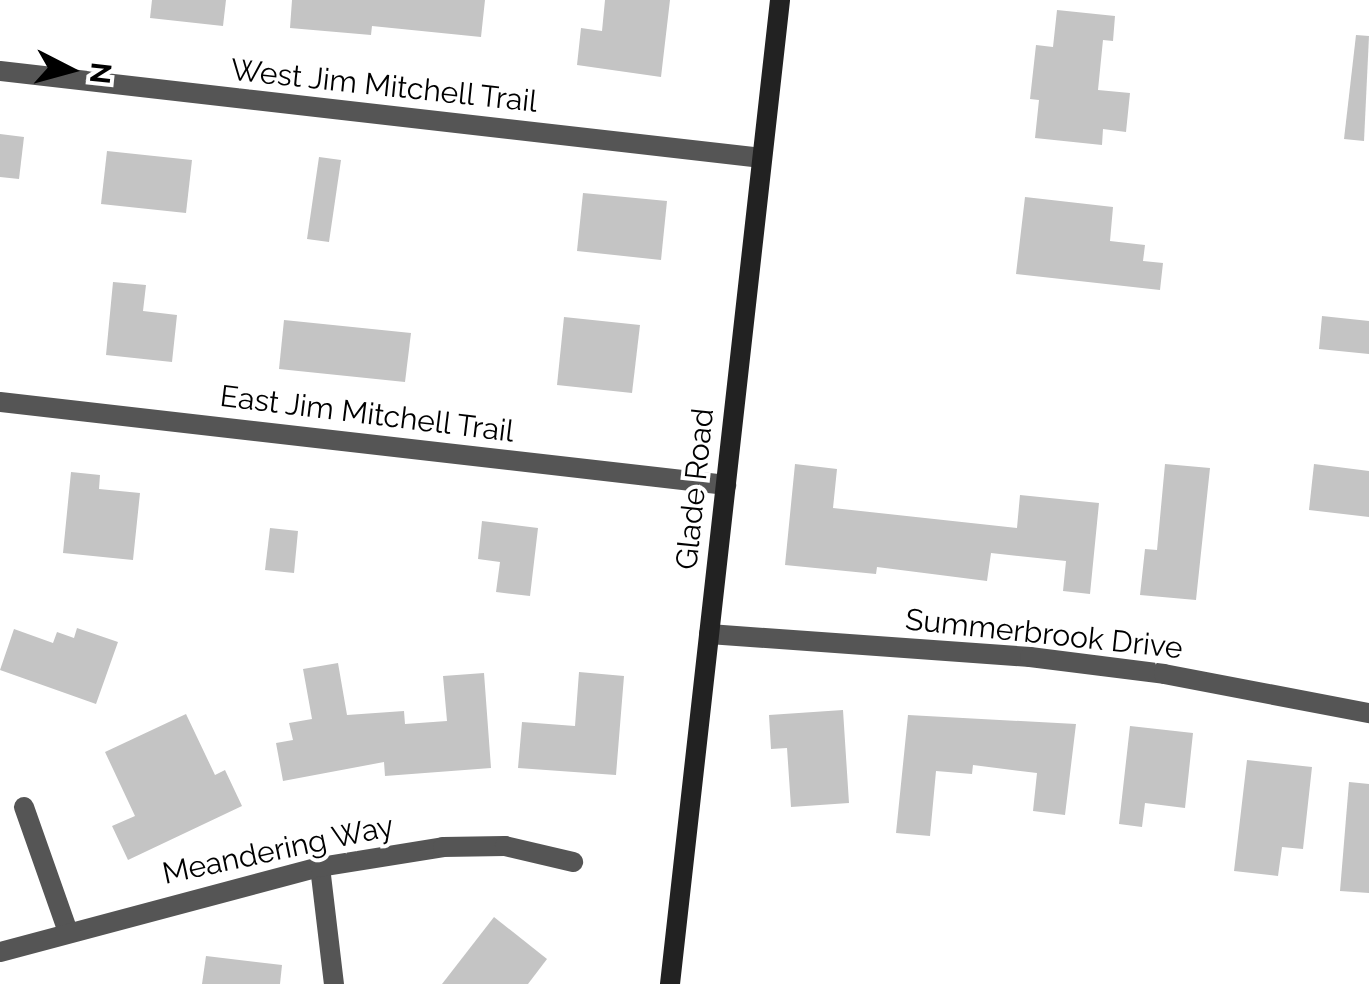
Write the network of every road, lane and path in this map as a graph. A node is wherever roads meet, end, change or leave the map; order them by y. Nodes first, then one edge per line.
1 (780, 0) edge
2 (0, 71) edge
3 (762, 158) junction
4 (0, 402) edge
5 (726, 486) junction
6 (709, 634) junction
7 (1369, 713) edge
8 (24, 807) dead end
9 (573, 862) dead end
10 (320, 866) junction
11 (67, 929) junction
12 (0, 952) edge
13 (334, 984) edge
14 (670, 984) edge

1 - 3 main road, Glade Road
2 - 3 street, West Jim Mitchell Trail
3 - 5 main road, Glade Road
4 - 5 street, East Jim Mitchell Trail
5 - 6 main road, Glade Road
6 - 7 street, Summerbrook Drive
6 - 14 main road, Glade Road
8 - 11 street
9 - 10 street, Meandering Way
10 - 11 street, Meandering Way
10 - 13 street
11 - 12 street, Meandering Way

